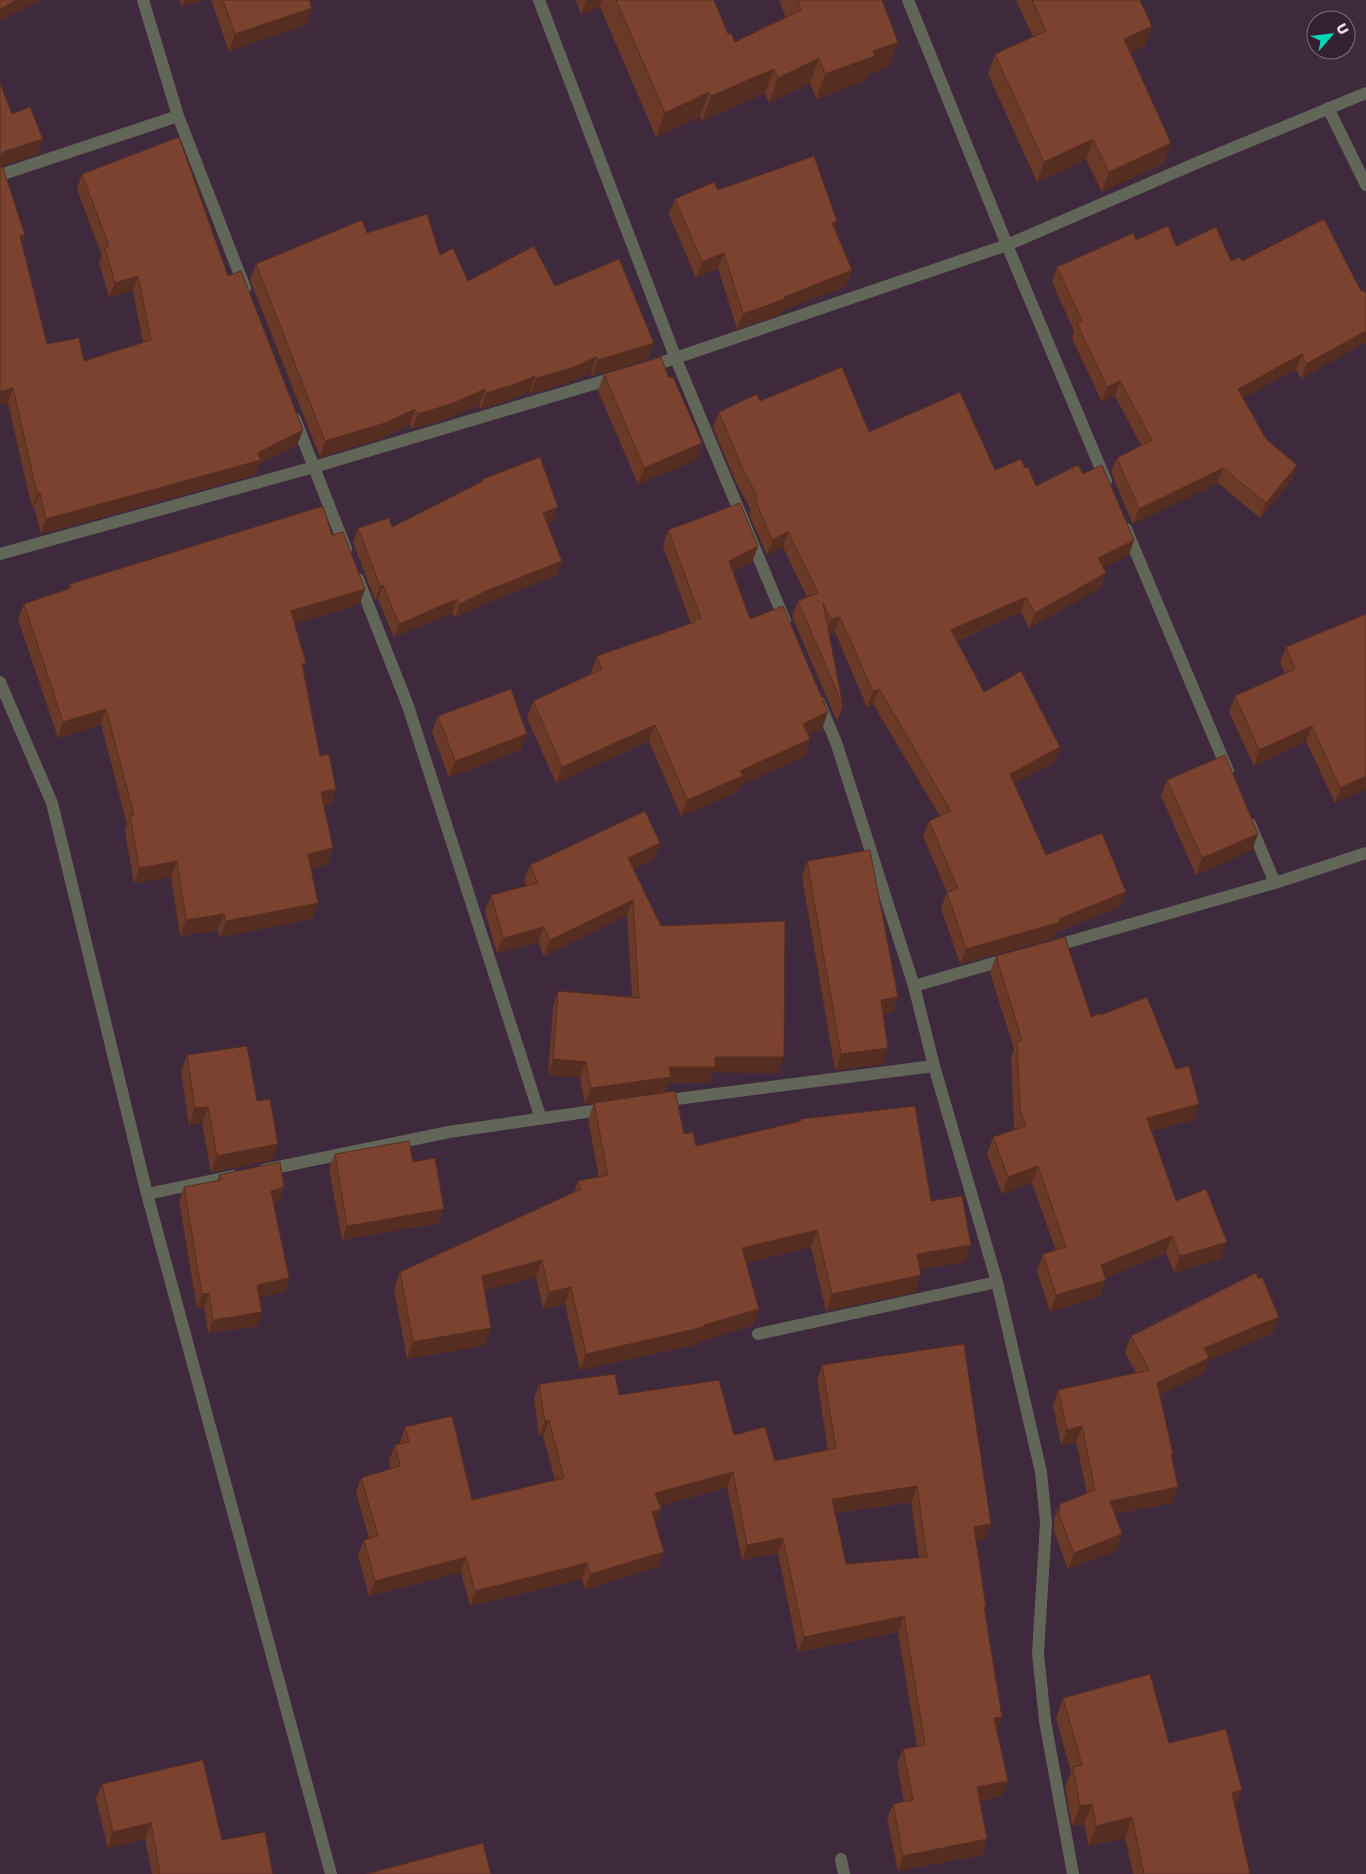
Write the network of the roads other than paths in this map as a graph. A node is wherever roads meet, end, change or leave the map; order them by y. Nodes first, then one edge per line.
1 (142, 0) edge
2 (538, 0) edge
3 (908, 0) edge
4 (1366, 93) edge
5 (1328, 108) junction
6 (178, 116) junction
7 (0, 175) edge
8 (1366, 185) edge
9 (1007, 244) junction
10 (250, 300) edge
11 (676, 359) junction
12 (292, 411) edge
13 (314, 467) junction
14 (1110, 491) edge
15 (1122, 518) edge
16 (0, 554) edge
17 (790, 633) edge
18 (0, 682) edge
19 (813, 688) edge
20 (1233, 783) edge
21 (1244, 810) edge
22 (1366, 853) edge
23 (1275, 883) junction
24 (1038, 951) edge
25 (1019, 956) edge
26 (914, 986) junction
27 (934, 1066) junction
28 (647, 1103) edge
29 (618, 1108) edge
30 (541, 1119) junction
31 (147, 1194) junction
32 (997, 1282) junction
33 (758, 1334) dead end
34 (840, 1859) dead end
35 (331, 1874) edge
36 (844, 1874) edge
37 (1073, 1874) edge

1 - 6 street
2 - 11 street
3 - 9 street
4 - 5 street
5 - 8 street
5 - 9 street
6 - 7 street
6 - 10 street
9 - 11 street
9 - 14 street
11 - 13 street
11 - 17 street
12 - 13 street
13 - 16 street
13 - 30 street
15 - 20 street
18 - 31 street
19 - 26 street
21 - 23 street
22 - 23 street
23 - 24 street
25 - 26 street
26 - 27 street
27 - 28 street
27 - 32 street
29 - 30 street
30 - 31 street
31 - 35 street
32 - 33 street
32 - 37 street
34 - 36 street

